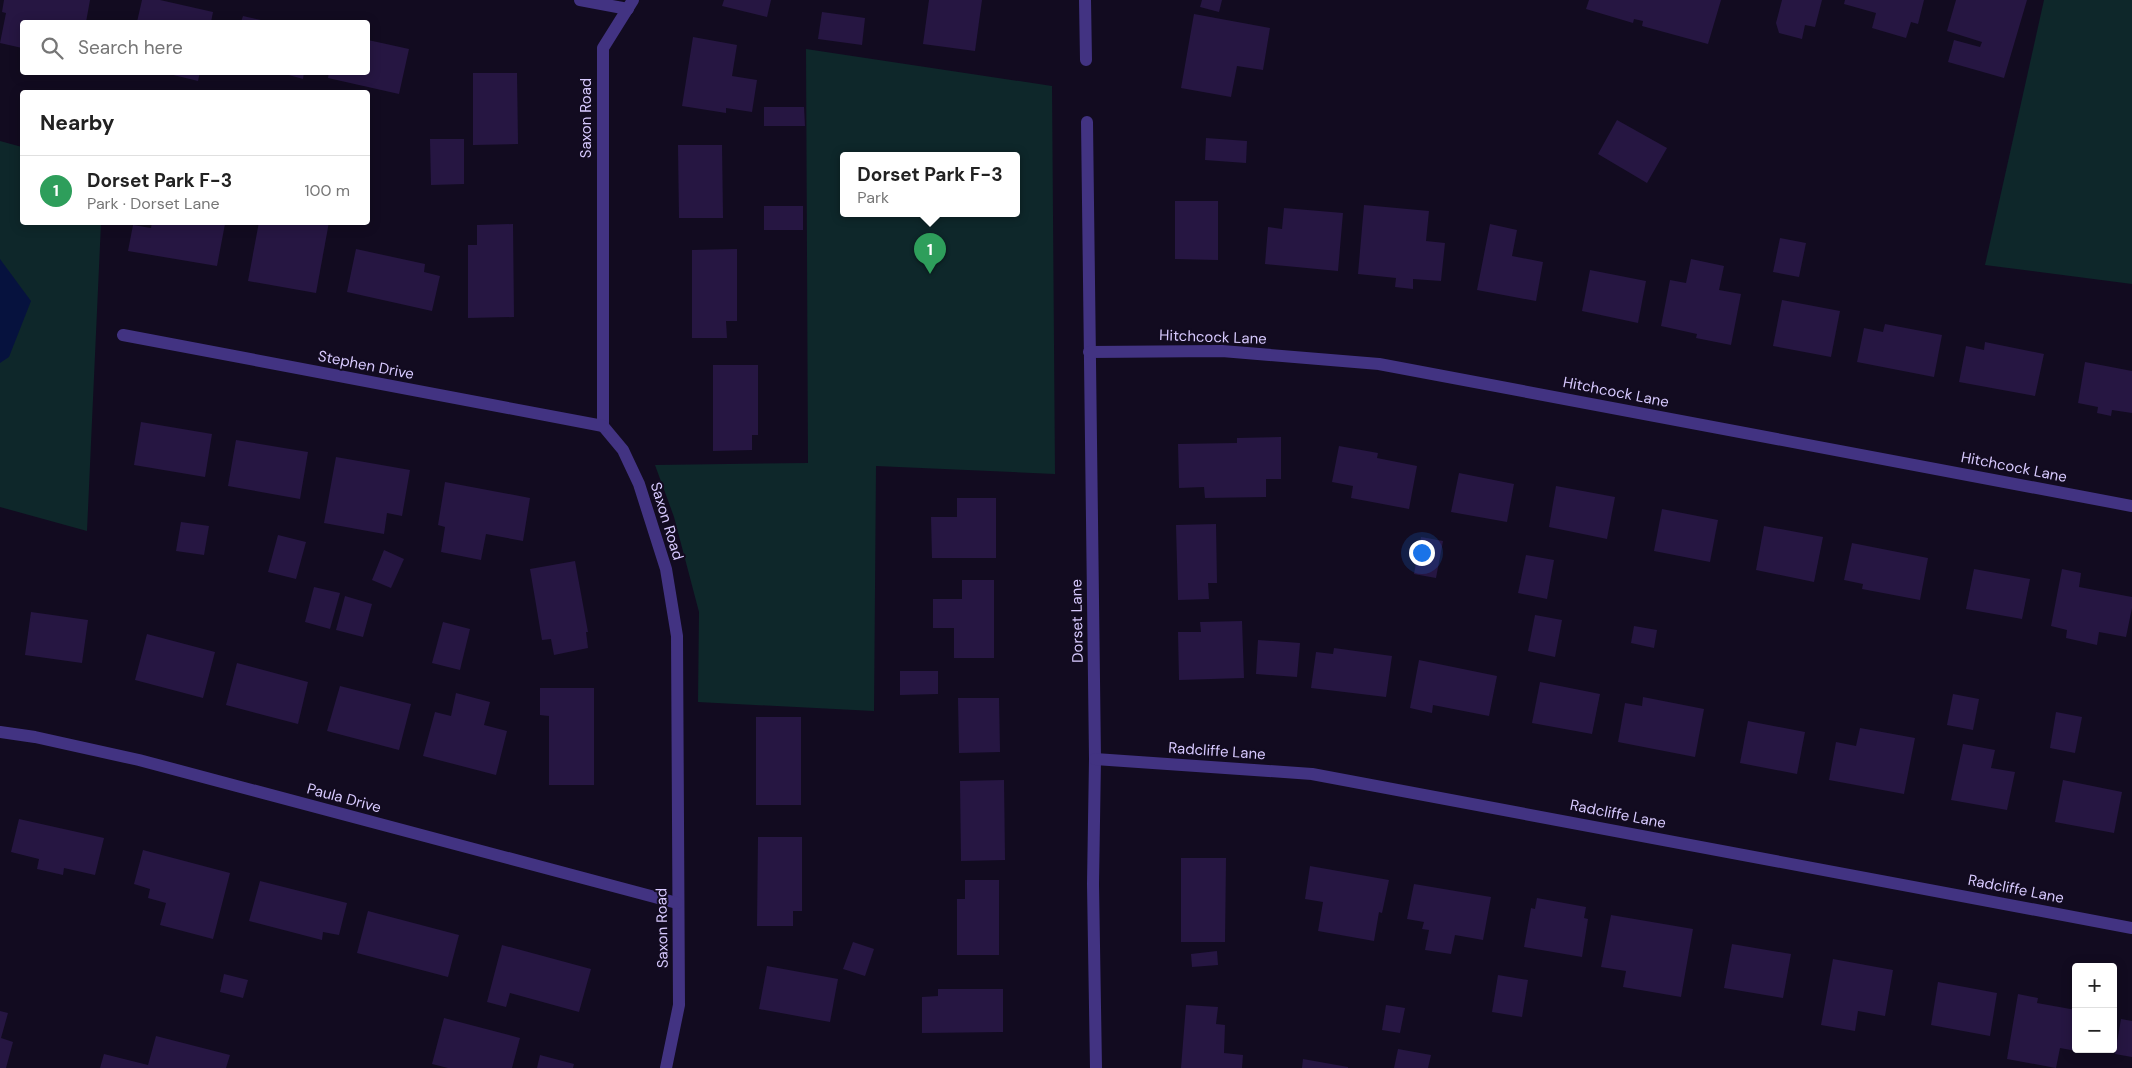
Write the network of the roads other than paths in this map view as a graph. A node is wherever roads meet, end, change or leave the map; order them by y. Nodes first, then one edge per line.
1 (580, 0) edge
2 (1085, 0) edge
3 (630, 4) edge
4 (1086, 60) dead end
5 (1087, 122) dead end
6 (123, 336) dead end
7 (1089, 352) junction
8 (603, 426) junction
9 (2132, 506) edge
10 (0, 732) edge
11 (1095, 758) junction
12 (677, 903) junction
13 (2132, 928) edge
14 (666, 1068) edge
15 (1096, 1068) edge

1 - 3 street
2 - 4 street
3 - 8 street, Saxon Road
5 - 7 street, Dorset Lane
6 - 8 street, Stephen Drive
7 - 9 street, Hitchcock Lane
7 - 11 street, Dorset Lane
8 - 12 street, Saxon Road
10 - 12 street, Paula Drive
11 - 13 street, Radcliffe Lane
11 - 15 street, Dorset Lane
12 - 14 street, Saxon Road

